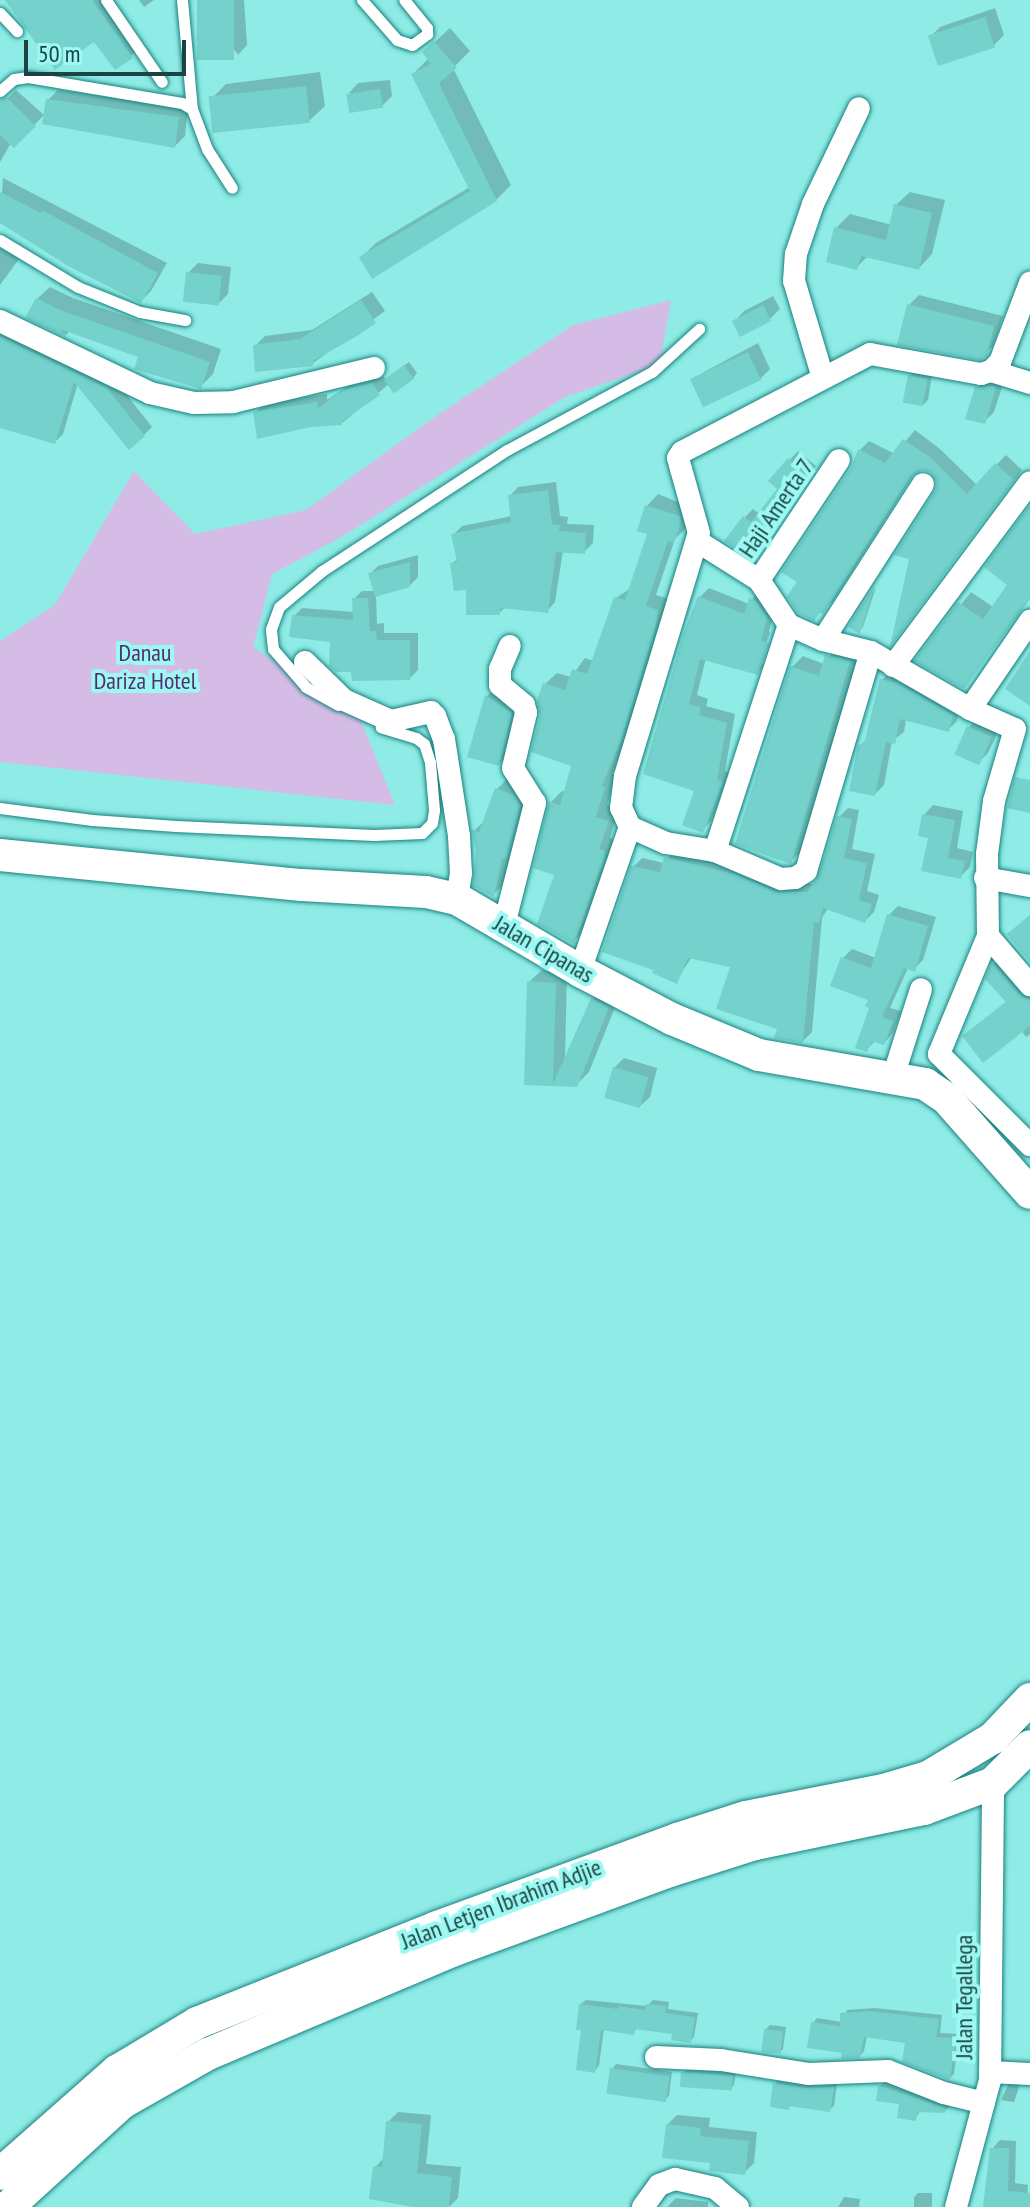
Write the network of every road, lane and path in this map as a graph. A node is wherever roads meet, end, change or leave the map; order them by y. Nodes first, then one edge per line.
1 (106, 0) edge
2 (182, 0) edge
3 (362, 0) edge
4 (404, 0) edge
5 (0, 13) edge
6 (17, 31) dead end
7 (162, 82) dead end
8 (0, 91) edge
9 (859, 108) dead end
10 (192, 109) junction
11 (232, 188) dead end
12 (0, 240) edge
13 (1030, 283) edge
14 (185, 320) dead end
15 (0, 321) edge
16 (699, 329) dead end
17 (374, 368) dead end
18 (991, 371) junction
19 (823, 378) junction
20 (1030, 383) edge
21 (839, 460) dead end
22 (1030, 482) edge
23 (923, 484) dead end
24 (697, 541) junction
25 (759, 580) junction
26 (1030, 621) edge
27 (789, 625) junction
28 (823, 640) junction
29 (510, 646) dead end
30 (871, 652) junction
31 (305, 662) dead end
32 (893, 666) junction
33 (970, 709) junction
34 (1019, 761) edge
35 (0, 808) edge
36 (630, 827) junction
37 (715, 851) junction
38 (0, 855) edge
39 (985, 878) junction
40 (1030, 886) edge
41 (457, 899) junction
42 (504, 925) junction
43 (988, 936) junction
44 (580, 971) junction
45 (1030, 985) edge
46 (921, 989) dead end
47 (893, 1077) junction
48 (1030, 1145) edge
49 (1030, 1193) edge
50 (1030, 1699) edge
51 (1030, 1746) edge
52 (993, 1783) junction
53 (751, 1831) junction
54 (656, 2057) dead end
55 (990, 2072) junction
56 (1030, 2074) edge
57 (984, 2103) junction
58 (0, 2174) edge
59 (8, 2207) edge
60 (643, 2207) edge
61 (738, 2207) edge
62 (956, 2207) edge

1 - 7 lane
2 - 10 lane
3 - 4 lane
5 - 6 lane
8 - 10 lane
9 - 19 street
10 - 11 lane
12 - 14 lane
13 - 18 street
15 - 17 street
16 - 35 lane
18 - 19 street
18 - 20 street
19 - 24 street
21 - 25 street, Haji Amerta 7
22 - 32 street
23 - 28 street
24 - 25 street
24 - 36 street
25 - 27 street, Haji Amerta 7
26 - 33 street
27 - 28 street
27 - 37 street
28 - 30 street
29 - 42 street
30 - 32 street
30 - 37 street
31 - 41 street
32 - 33 street
33 - 34 street
34 - 39 street
36 - 37 street
36 - 44 street
38 - 41 street, Jalan Cipanas
39 - 40 street
39 - 43 street
41 - 42 street, Jalan Cipanas
42 - 44 street, Jalan Cipanas
43 - 45 street
43 - 48 street
44 - 47 street, Jalan Cipanas
46 - 47 street
47 - 49 street, Jalan Cipanas
50 - 53 street, Jalan Letjen Ibrahim Adjie
51 - 52 street, Jalan Letjen Ibrahim Adjie
52 - 53 street, Jalan Letjen Ibrahim Adjie
52 - 55 street, Jalan Tegallega
53 - 58 street, Jalan Letjen Ibrahim Adjie
53 - 59 street, Jalan Letjen Ibrahim Adjie
54 - 57 street
55 - 56 street
55 - 57 street, Jalan Tegallega
57 - 62 street, Jalan Tegallega
60 - 61 street

